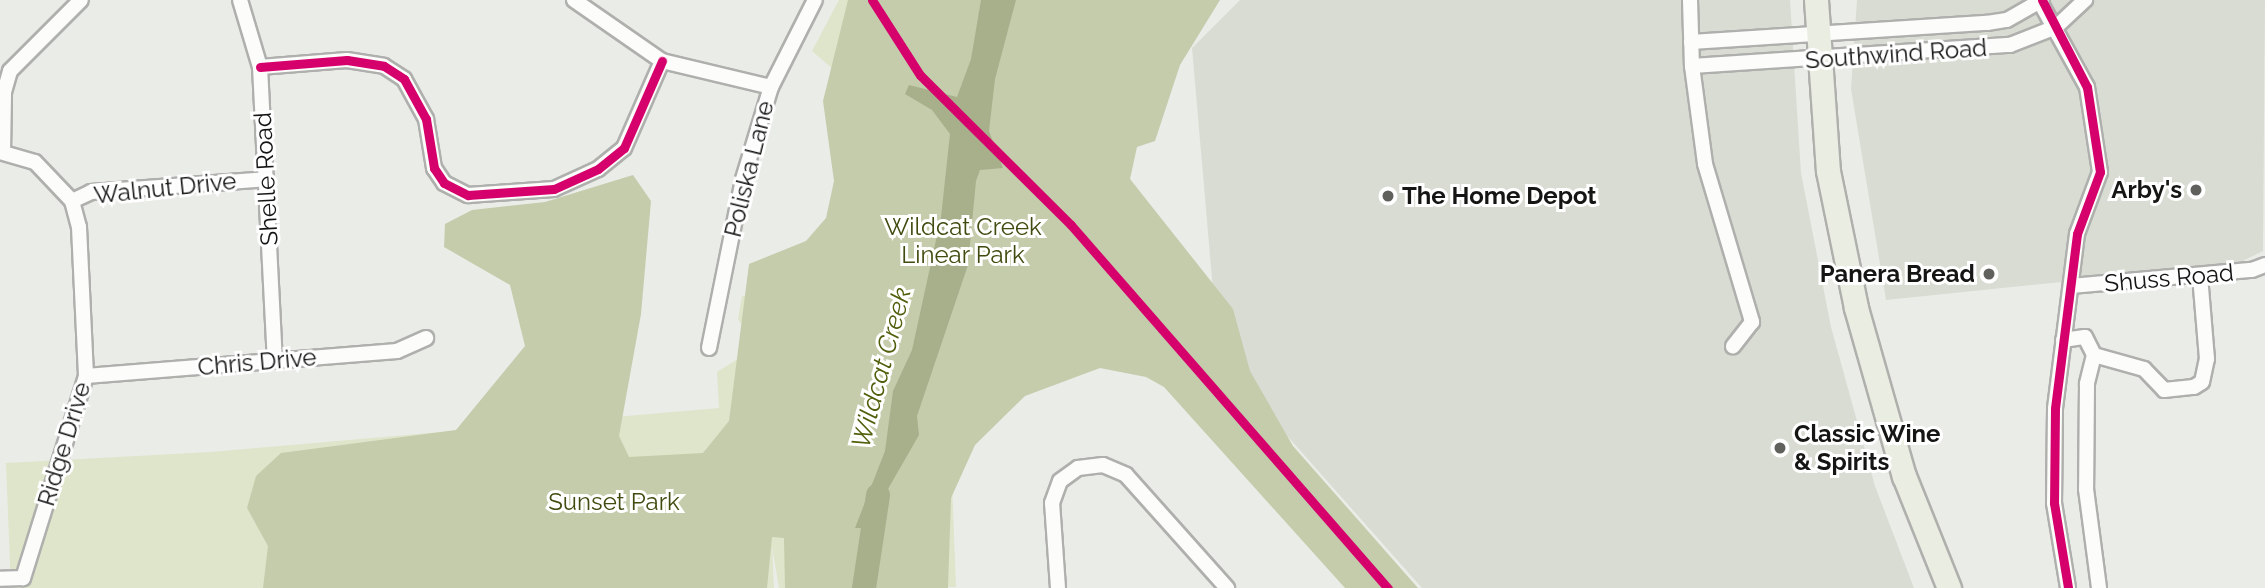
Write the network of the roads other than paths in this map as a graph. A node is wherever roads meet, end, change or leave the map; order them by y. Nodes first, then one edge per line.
1 (80, 0) edge
2 (240, 0) edge
3 (574, 0) edge
4 (815, 0) edge
5 (1690, 0) edge
6 (1816, 0) edge
7 (2085, 0) edge
8 (2041, 1) edge
9 (2056, 27) junction
10 (1818, 33) junction
11 (1691, 42) junction
12 (1819, 59) junction
13 (662, 61) junction
14 (1692, 66) junction
15 (260, 67) junction
16 (771, 87) junction
17 (2, 152) edge
18 (266, 179) junction
19 (72, 201) junction
20 (2265, 265) edge
21 (2200, 275) junction
22 (2071, 286) junction
23 (426, 338) dead end
24 (2063, 340) junction
25 (1733, 346) dead end
26 (709, 348) dead end
27 (2094, 355) junction
28 (275, 361) junction
29 (86, 376) junction
30 (0, 579) edge
31 (1058, 588) edge
32 (1227, 588) edge
33 (1949, 588) edge
34 (2068, 588) edge
35 (2099, 588) edge

1 - 17 street
2 - 15 street, Shelle Road
3 - 13 street
4 - 16 street, Poliska Lane
5 - 11 street
6 - 10 main road
7 - 9 street, Southwind Road
8 - 9 street
8 - 10 street, Southwind Road
9 - 12 street, Southwind Road
9 - 22 street
10 - 11 street, Southwind Road
10 - 12 main road
11 - 14 street
12 - 14 street, Southwind Road
12 - 33 main road
13 - 15 street
13 - 16 street
14 - 25 street
15 - 18 street, Shelle Road
16 - 26 street, Poliska Lane
17 - 19 street, Walnut Drive
18 - 19 street, Walnut Drive
18 - 28 street, Shelle Road
19 - 29 street, Ridge Drive
20 - 21 street, Shuss Road
21 - 22 street, Shuss Road
21 - 27 street
22 - 24 street
23 - 28 street, Chris Drive
24 - 27 street
24 - 34 street
27 - 35 street
28 - 29 street, Chris Drive
29 - 30 street, Ridge Drive
31 - 32 street

